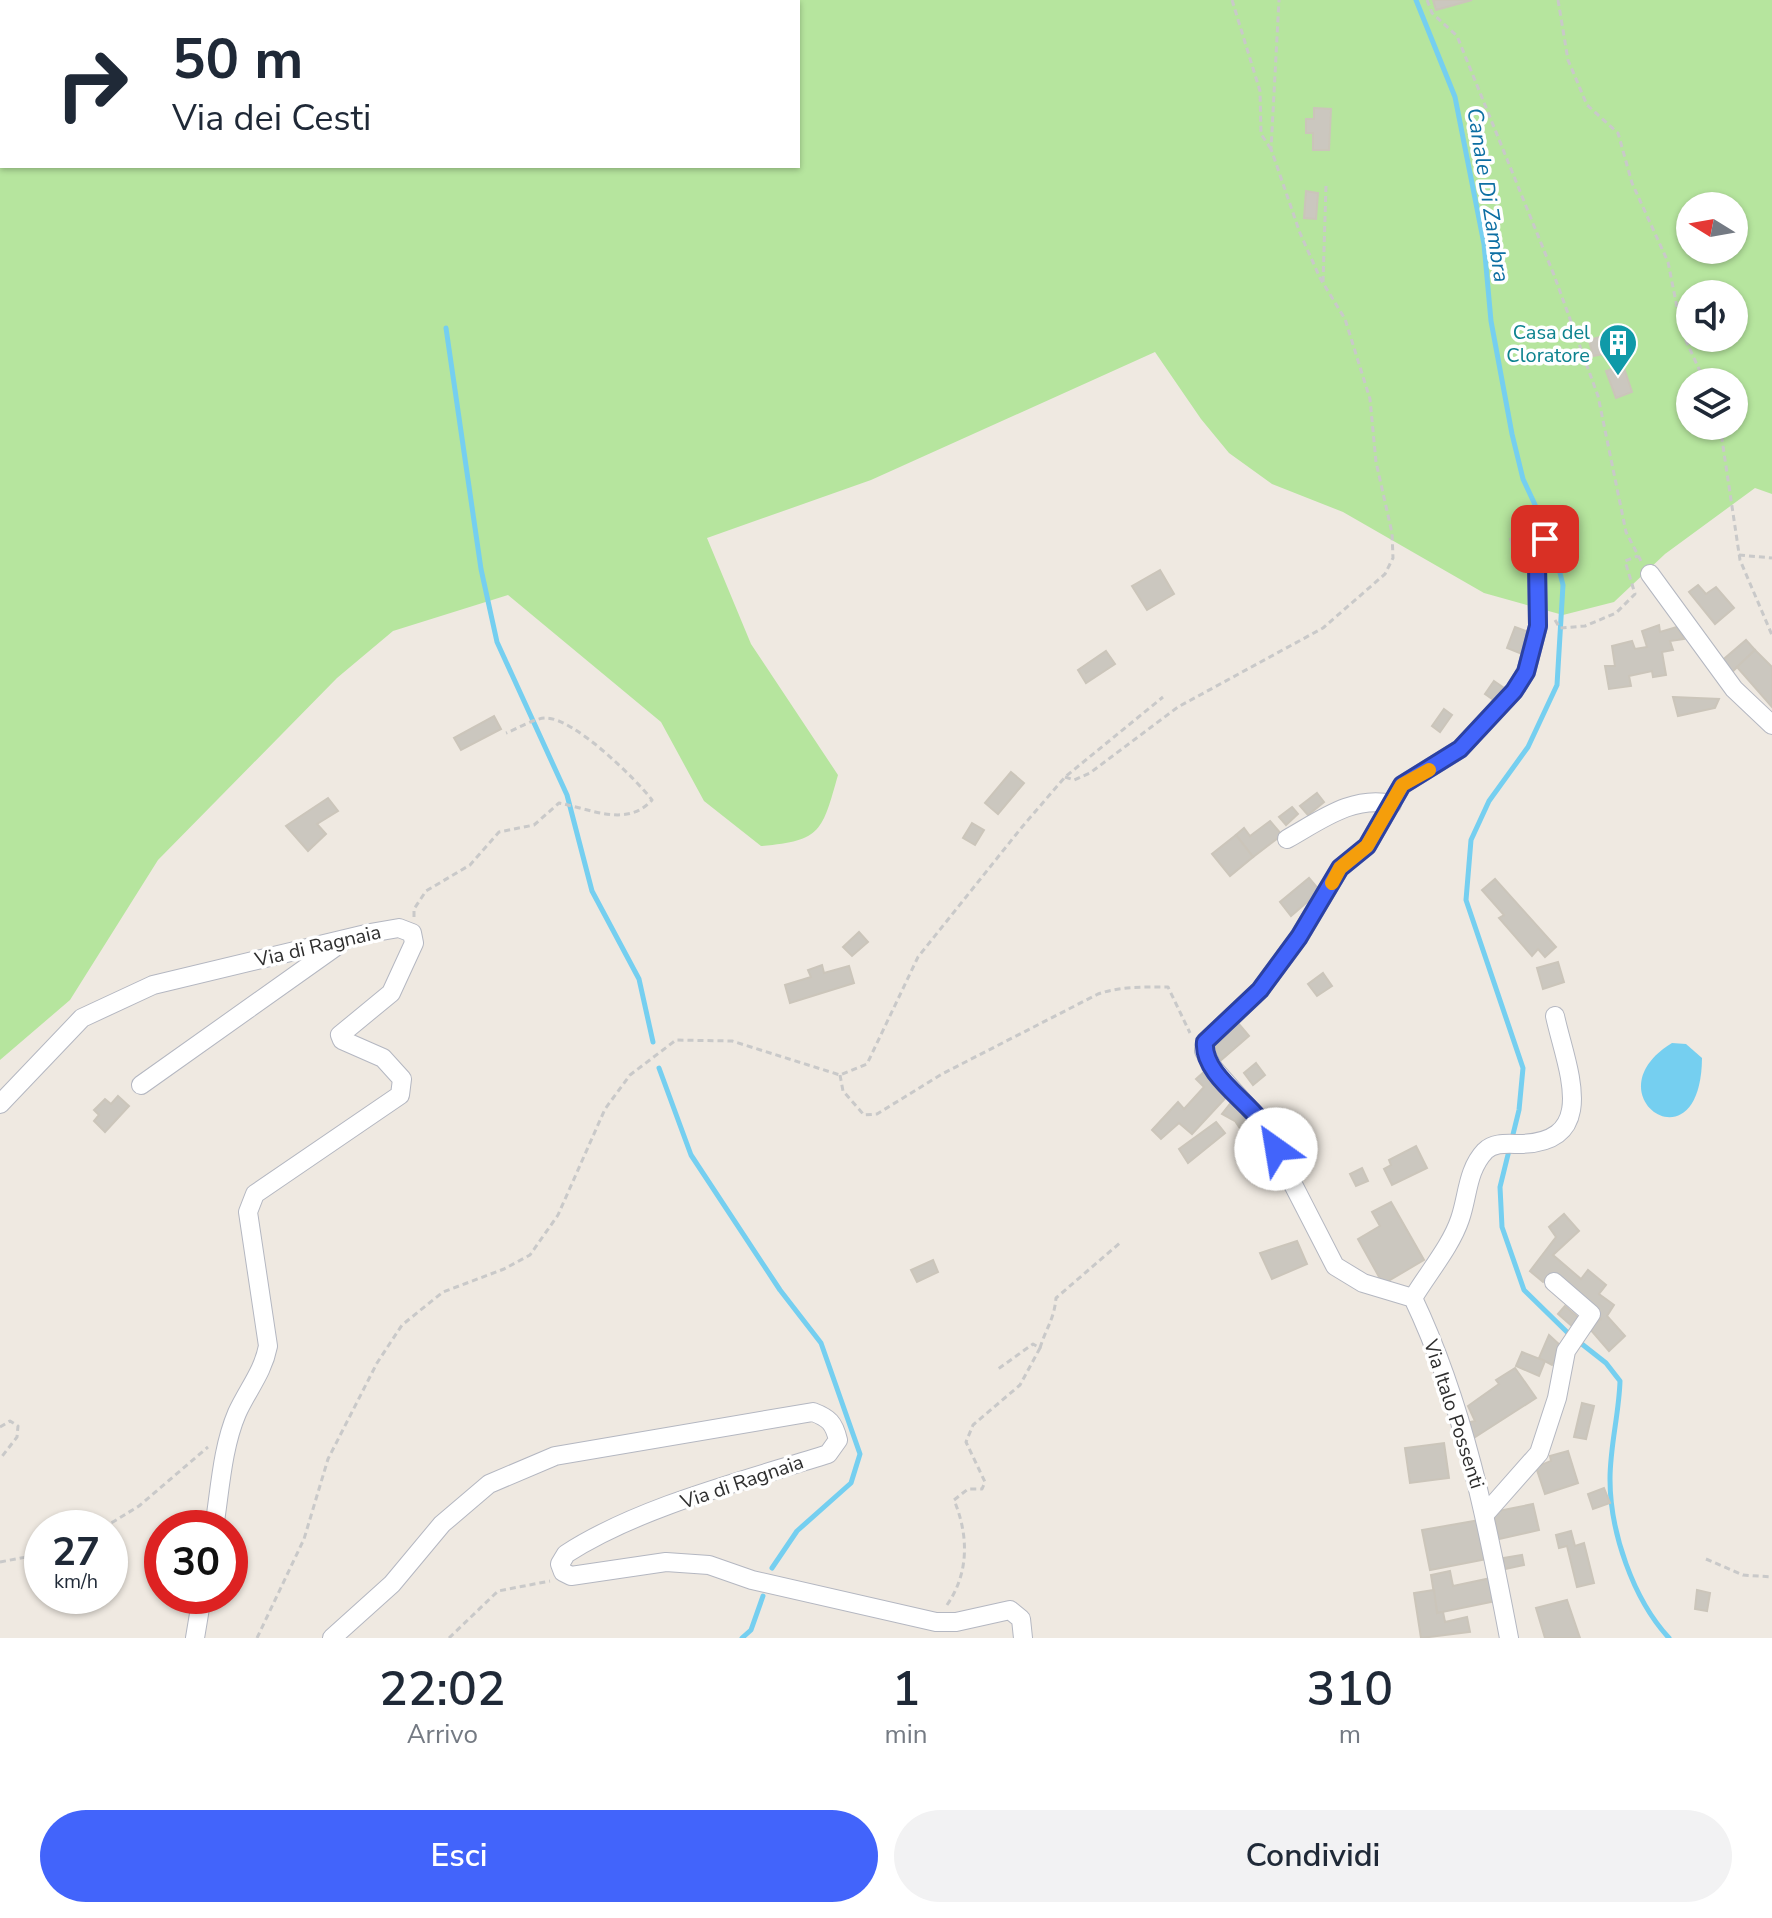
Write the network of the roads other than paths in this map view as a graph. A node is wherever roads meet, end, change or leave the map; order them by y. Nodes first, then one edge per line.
1 (1545, 539) dead end
2 (1650, 574) road end
3 (1772, 725) edge
4 (1392, 804) junction
5 (1287, 839) dead end
6 (347, 938) junction
7 (1555, 1016) dead end
8 (141, 1085) dead end
9 (0, 1104) edge
10 (1554, 1282) dead end
11 (1413, 1298) junction
12 (217, 1510) edge
13 (1486, 1513) junction
14 (199, 1614) edge
15 (195, 1638) edge
16 (332, 1638) edge
17 (1023, 1638) edge
18 (1509, 1638) edge

1 - 4 street
2 - 3 street
4 - 5 street
4 - 11 street
6 - 8 street
6 - 9 street, Via di Ragnaia
6 - 12 street, Via di Ragnaia
7 - 11 street
10 - 13 street
11 - 13 street, Via Italo Possenti
13 - 18 street, Via Italo Possenti
14 - 15 street
16 - 17 street, Via di Ragnaia

